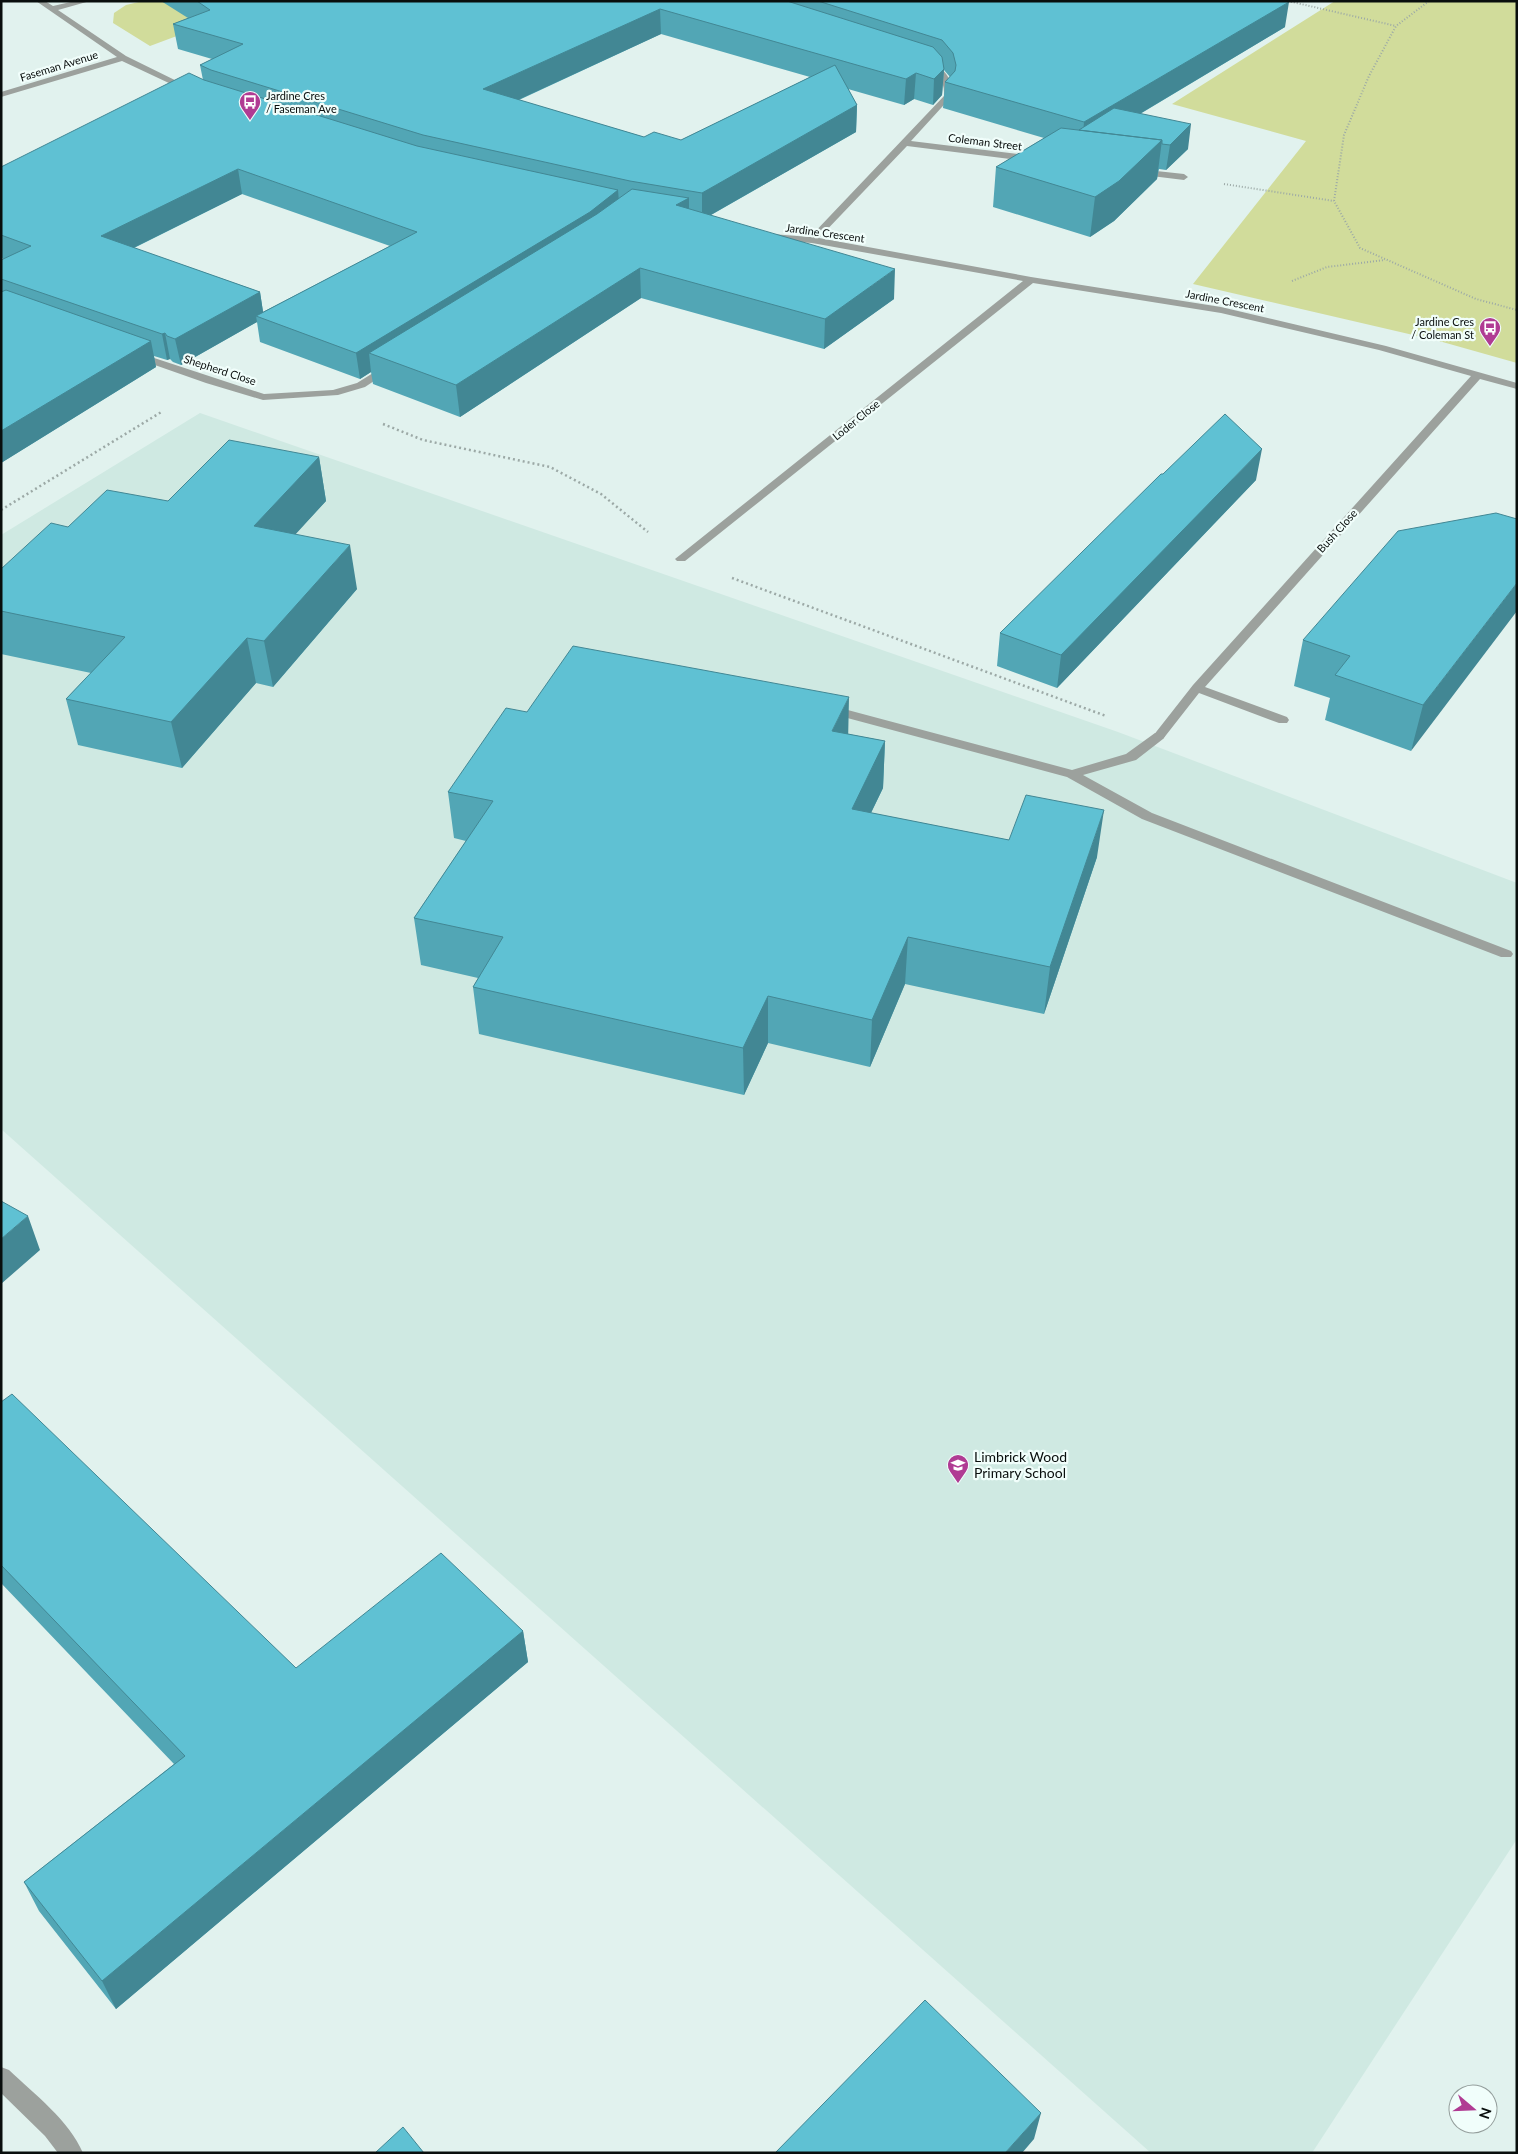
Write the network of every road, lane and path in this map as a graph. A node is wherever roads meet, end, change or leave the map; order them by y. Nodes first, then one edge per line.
1 (40, 1) edge
2 (86, 1) edge
3 (1288, 1) edge
4 (1429, 1) edge
5 (50, 9) junction
6 (1396, 26) junction
7 (123, 58) junction
8 (917, 63) edge
9 (1, 95) edge
10 (203, 95) edge
11 (903, 143) junction
12 (1048, 161) edge
13 (1126, 170) edge
14 (1184, 177) joint
15 (1334, 201) junction
16 (762, 236) edge
17 (812, 240) junction
18 (1387, 259) junction
19 (1031, 280) junction
20 (1517, 310) edge
21 (1264, 320) junction
22 (129, 352) edge
23 (403, 359) edge
24 (1478, 375) junction
25 (210, 381) junction
26 (1517, 386) edge
27 (1, 510) edge
28 (681, 559) dead end
29 (1197, 688) junction
30 (817, 706) edge
31 (1284, 720) dead end
32 (1072, 774) junction
33 (1506, 954) dead end
34 (1, 2078) edge
35 (72, 2153) edge

1 - 5 street
2 - 5 street
3 - 6 path
4 - 6 path
5 - 7 street
6 - 15 path
7 - 9 street, Faseman Avenue
7 - 10 street
8 - 11 street
11 - 12 street, Coleman Street
11 - 17 street
13 - 14 street
14 - 15 path
15 - 18 path
16 - 17 street, Jardine Crescent
17 - 19 street, Jardine Crescent
18 - 20 path
18 - 21 path
19 - 21 street, Jardine Crescent
19 - 28 street, Loder Close
21 - 24 street, Jardine Crescent
22 - 25 street, Shepherd Close
23 - 25 street, Shepherd Close
24 - 26 street, Jardine Crescent
24 - 29 street, Bush Close
25 - 27 path
29 - 31 street
29 - 32 street, Bush Close
30 - 32 street
32 - 33 street
34 - 35 street

